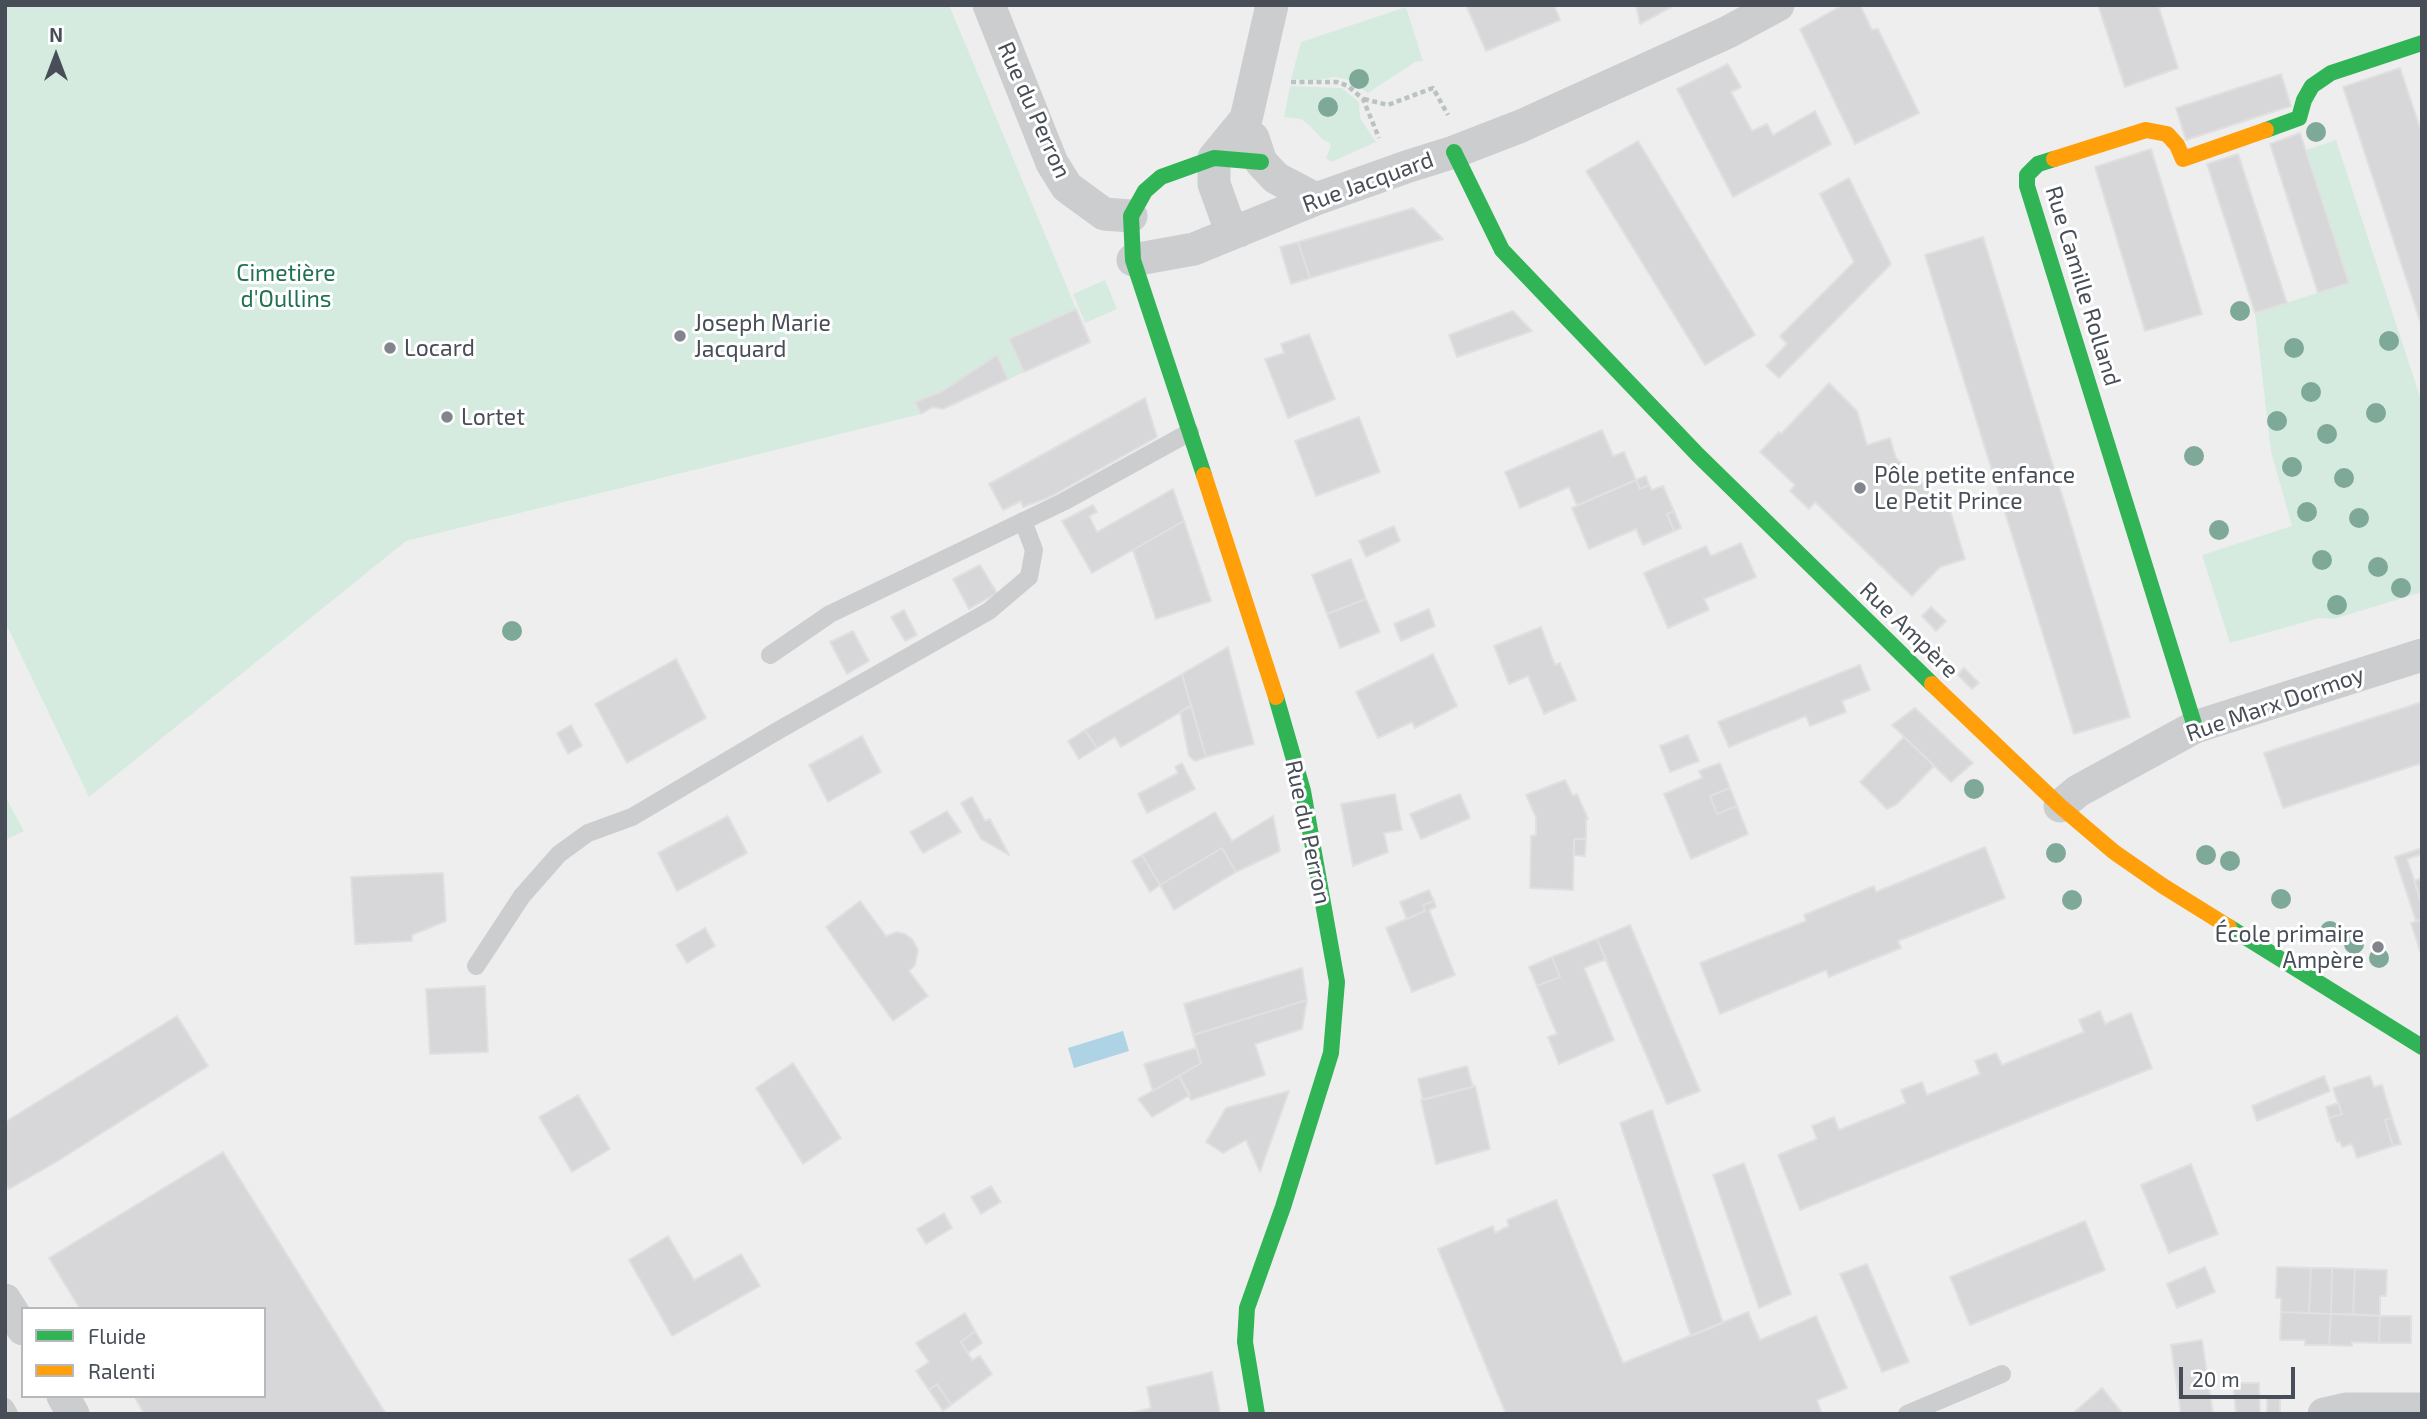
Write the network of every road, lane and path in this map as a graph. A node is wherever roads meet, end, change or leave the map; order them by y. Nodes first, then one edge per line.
1 (989, 5) edge
2 (1272, 5) edge
3 (1778, 5) edge
4 (2422, 43) edge
5 (1286, 82) dead end
6 (1363, 99) junction
7 (1450, 118) dead end
8 (1246, 119) junction
9 (1382, 145) dead end
10 (1454, 152) junction
11 (1214, 159) junction
12 (1261, 162) junction
13 (1316, 199) junction
14 (1131, 216) junction
15 (1239, 231) junction
16 (1133, 260) junction
17 (1190, 432) junction
18 (1023, 522) junction
19 (770, 655) dead end
20 (2422, 655) edge
21 (2195, 727) junction
22 (2060, 806) junction
23 (476, 966) dead end
24 (2422, 1047) edge
25 (5, 1300) edge
26 (21, 1326) edge
27 (2002, 1374) dead end
28 (64, 1398) edge
29 (5, 1407) edge
30 (2422, 1409) edge
31 (9, 1414) edge
32 (73, 1414) edge
33 (1257, 1414) edge
34 (1908, 1414) edge
35 (2324, 1414) edge

1 - 14 street, Rue du Perron
2 - 8 street
3 - 10 street, Rue Jacquard
4 - 21 street, Rue Camille Rolland
5 - 6 path
6 - 7 path
6 - 9 path
8 - 11 street
8 - 12 street
10 - 13 street, Rue Jacquard
10 - 22 street, Rue Ampère
11 - 12 street
11 - 14 street
11 - 15 street
12 - 13 street
13 - 15 street, Rue Jacquard
14 - 16 street
15 - 16 street, Rue Jacquard
16 - 17 street, Rue du Perron
17 - 18 lane
17 - 33 street, Rue du Perron
18 - 19 lane
18 - 23 lane
20 - 21 street, Rue Marx Dormoy
21 - 22 street, Rue Marx Dormoy
22 - 24 street, Rue Ampère
25 - 26 street
27 - 34 lane
28 - 32 street
29 - 31 lane
30 - 35 street

